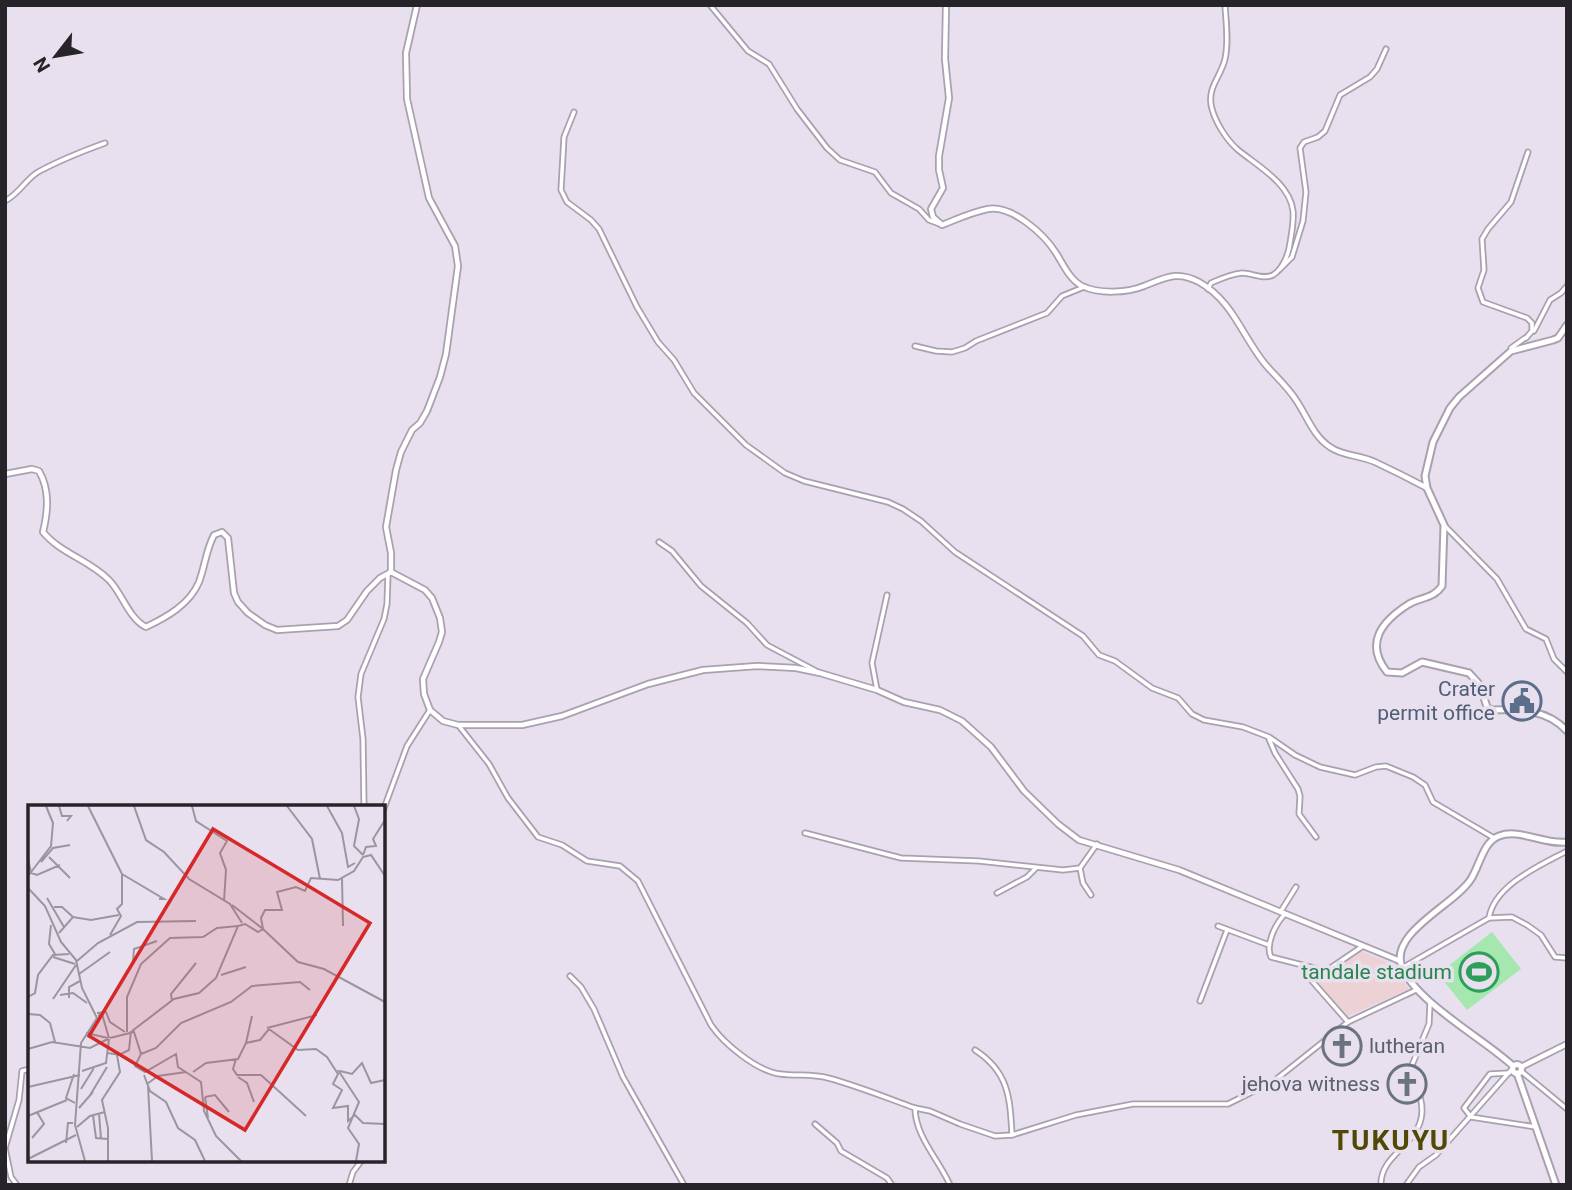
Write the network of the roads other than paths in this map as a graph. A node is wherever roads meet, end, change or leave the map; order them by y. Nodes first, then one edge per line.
1 (417, 5) edge
2 (710, 5) edge
3 (946, 5) edge
4 (1224, 5) edge
5 (1386, 50) dead end
6 (574, 112) dead end
7 (105, 143) dead end
8 (1528, 152) dead end
9 (5, 201) edge
10 (942, 225) junction
11 (1279, 270) junction
12 (1567, 286) edge
13 (1084, 287) junction
14 (1208, 289) junction
15 (1567, 325) edge
16 (1526, 338) junction
17 (915, 346) dead end
18 (1511, 351) junction
19 (5, 474) edge
20 (1427, 488) junction
21 (1444, 524) junction
22 (659, 542) dead end
23 (390, 573) junction
24 (887, 595) dead end
25 (1567, 671) edge
26 (820, 673) junction
27 (877, 690) junction
28 (430, 710) junction
29 (458, 725) junction
30 (1567, 731) edge
31 (1269, 737) junction
32 (364, 805) edge
33 (385, 806) edge
34 (805, 833) dead end
35 (1316, 837) dead end
36 (1494, 838) junction
37 (1567, 842) edge
38 (1097, 844) junction
39 (1567, 851) edge
40 (1080, 868) junction
41 (1036, 869) junction
42 (1296, 887) dead end
43 (997, 893) dead end
44 (1091, 895) dead end
45 (1282, 914) junction
46 (1489, 918) junction
47 (1218, 926) dead end
48 (1227, 930) junction
49 (1269, 945) junction
50 (1363, 946) junction
51 (1567, 958) edge
52 (1400, 961) junction
53 (1402, 968) junction
54 (1324, 971) junction
55 (570, 976) dead end
56 (1418, 989) junction
57 (1430, 1000) junction
58 (1200, 1001) dead end
59 (1348, 1022) junction
60 (1567, 1044) edge
61 (975, 1050) dead end
62 (28, 1070) edge
63 (1515, 1070) junction
64 (915, 1108) junction
65 (1567, 1109) edge
66 (1471, 1117) junction
67 (815, 1124) dead end
68 (1536, 1127) junction
69 (1012, 1135) junction
70 (5, 1148) edge
71 (360, 1162) edge
72 (17, 1185) edge
73 (349, 1185) edge
74 (684, 1185) edge
75 (892, 1185) edge
76 (950, 1185) edge
77 (1381, 1185) edge
78 (1406, 1185) edge
79 (1556, 1185) edge

1 - 23 street
2 - 10 street
3 - 10 street
4 - 11 street
5 - 11 street
6 - 31 street
7 - 9 street
8 - 16 street
10 - 13 street
11 - 14 street
12 - 16 street
13 - 14 street
13 - 17 street
14 - 20 street
15 - 18 main road
16 - 18 street
18 - 20 main road
19 - 23 street
20 - 21 main road
21 - 25 street
21 - 30 main road
22 - 26 street
23 - 28 street
23 - 32 street
24 - 27 street
26 - 27 street
26 - 29 street
27 - 38 street
28 - 29 street
28 - 33 street
29 - 64 street
31 - 35 street
31 - 36 street
34 - 41 street
36 - 37 main road
36 - 52 main road
38 - 40 street
38 - 45 street
39 - 46 street
40 - 41 street
40 - 44 street
41 - 43 street
42 - 45 street
45 - 49 street
45 - 50 street
46 - 51 street
46 - 53 street
47 - 48 street
48 - 49 street
48 - 58 street
49 - 54 street
50 - 52 street
50 - 54 street
52 - 53 main road
53 - 56 main road
54 - 59 street
55 - 74 street
56 - 57 main road
56 - 59 street
57 - 63 main road
57 - 77 street
59 - 69 street
60 - 63 street
61 - 69 street
62 - 70 street
63 - 65 street
63 - 66 street
63 - 66 street
63 - 68 main road
64 - 69 street
64 - 76 street
66 - 68 street
66 - 78 street
67 - 75 street
68 - 79 main road
70 - 72 street
71 - 73 street

